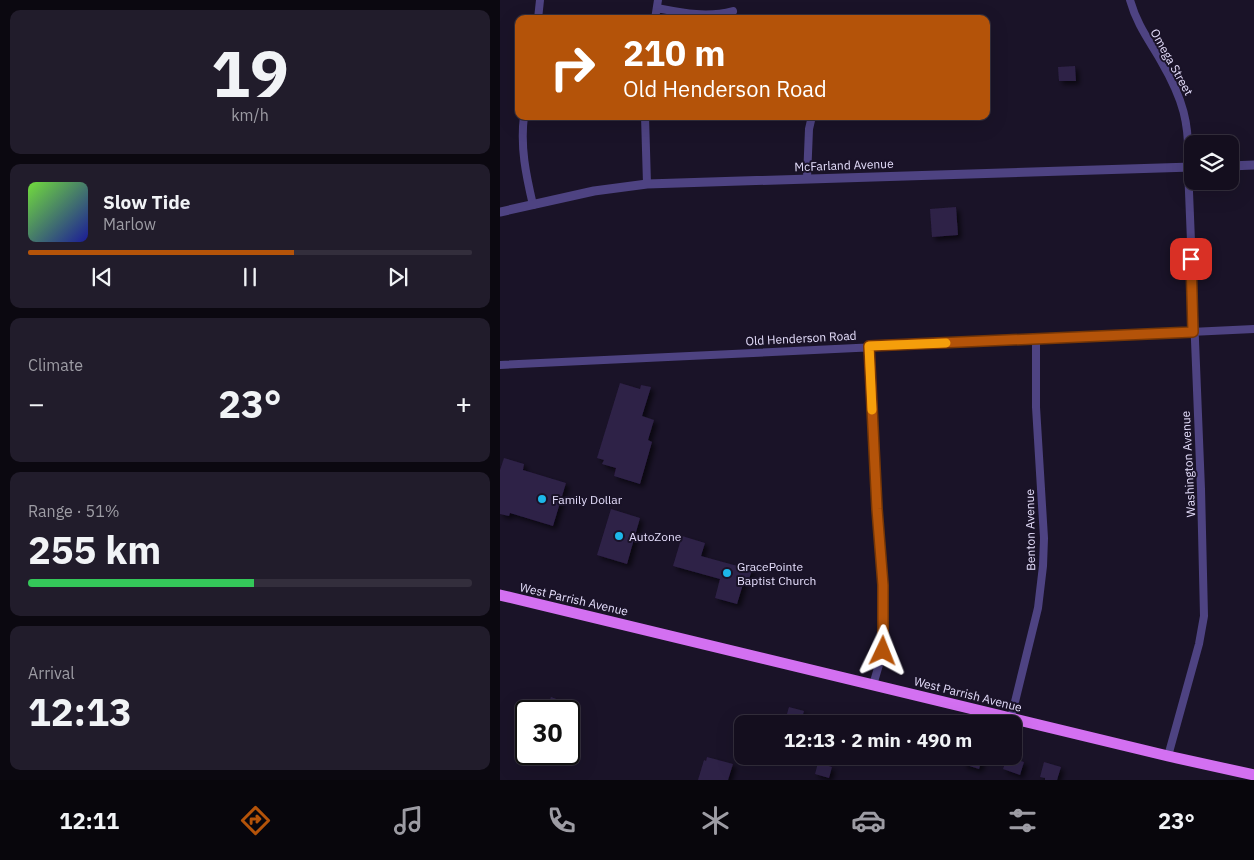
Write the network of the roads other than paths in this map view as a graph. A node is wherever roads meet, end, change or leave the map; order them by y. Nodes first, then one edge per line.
1 (540, 0) edge
2 (1130, 0) edge
3 (657, 4) edge
4 (733, 11) dead end
5 (538, 15) edge
6 (696, 15) edge
7 (718, 15) edge
8 (524, 120) edge
9 (645, 120) edge
10 (811, 120) edge
11 (1188, 135) edge
12 (1254, 165) edge
13 (1239, 166) edge
14 (1184, 167) edge
15 (807, 178) junction
16 (647, 184) junction
17 (1190, 190) edge
18 (533, 205) junction
19 (500, 212) edge
20 (1254, 328) edge
21 (1193, 332) junction
22 (1036, 338) junction
23 (869, 346) junction
24 (500, 365) edge
25 (500, 595) edge
26 (873, 685) junction
27 (998, 715) edge
28 (1012, 715) edge
29 (1022, 721) edge
30 (1168, 756) junction
31 (1254, 775) edge

1 - 5 street
2 - 11 street, Omega Street
3 - 6 street
4 - 7 street
8 - 18 street
9 - 16 street
10 - 15 street
12 - 13 street
14 - 15 street, McFarland Avenue
15 - 16 street, McFarland Avenue
16 - 18 street, McFarland Avenue
17 - 21 street, Washington Avenue
18 - 19 street, McFarland Avenue
20 - 21 street, Old Henderson Road
21 - 22 street, Old Henderson Road
21 - 30 street, Washington Avenue
22 - 23 street, Old Henderson Road
22 - 28 street, Benton Avenue
23 - 24 street, Old Henderson Road
23 - 26 street
25 - 26 main road, West Parrish Avenue
26 - 27 main road, West Parrish Avenue
29 - 30 main road, West Parrish Avenue
30 - 31 main road, West Parrish Avenue

